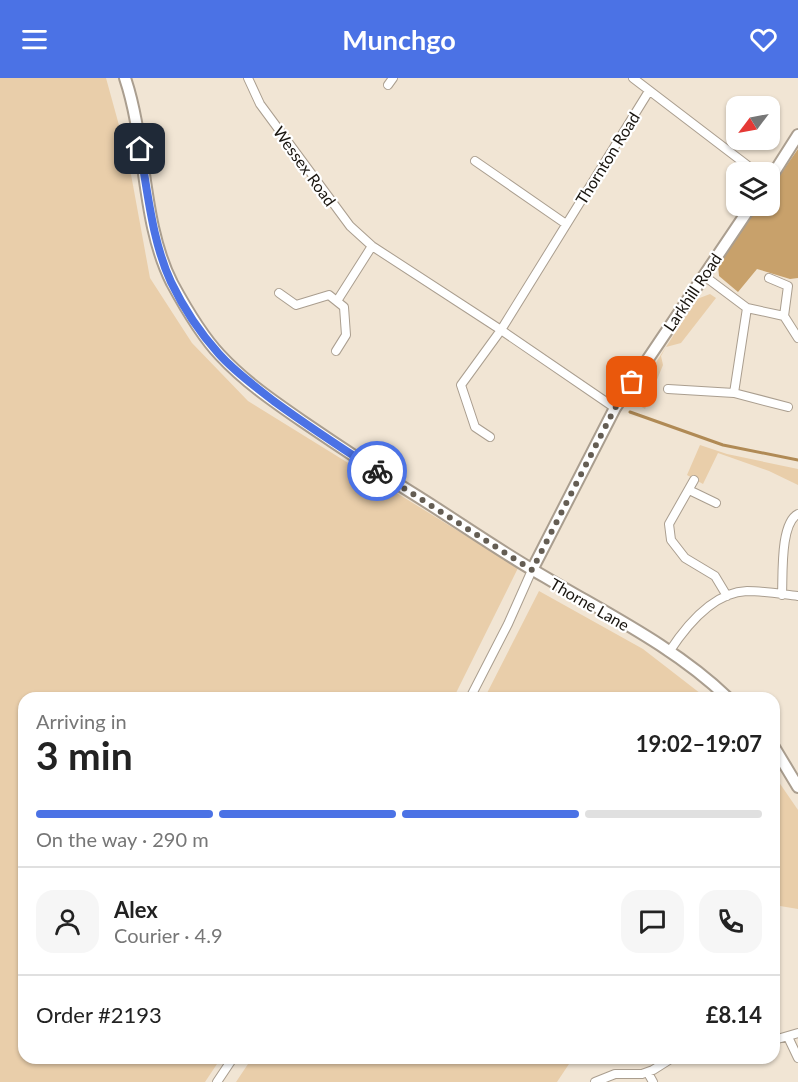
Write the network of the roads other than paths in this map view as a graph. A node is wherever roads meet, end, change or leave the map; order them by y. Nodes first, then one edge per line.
1 (125, 78) edge
2 (248, 78) edge
3 (633, 78) edge
4 (649, 91) junction
5 (798, 135) edge
6 (475, 161) dead end
7 (743, 162) edge
8 (780, 163) edge
9 (744, 216) edge
10 (566, 224) junction
11 (372, 246) junction
12 (703, 275) junction
13 (769, 278) dead end
14 (798, 285) edge
15 (788, 286) junction
16 (279, 293) dead end
17 (337, 301) junction
18 (747, 308) junction
19 (784, 316) junction
20 (501, 330) junction
21 (798, 338) edge
22 (336, 351) dead end
23 (668, 389) dead end
24 (734, 393) junction
25 (788, 407) dead end
26 (615, 408) junction
27 (490, 437) dead end
28 (694, 480) dead end
29 (689, 490) junction
30 (716, 503) dead end
31 (798, 514) edge
32 (532, 570) junction
33 (782, 594) junction
34 (727, 596) junction
35 (798, 596) edge
36 (669, 652) junction
37 (473, 692) edge
38 (722, 692) edge
39 (780, 757) edge
40 (798, 787) edge
41 (798, 1033) edge
42 (788, 1037) junction
43 (780, 1039) edge
44 (798, 1058) edge
45 (229, 1064) edge
46 (662, 1064) edge
47 (648, 1072) junction
48 (217, 1082) edge
49 (595, 1082) edge
50 (653, 1082) edge

1 - 32 street, Thorne Lane
2 - 11 street, Wessex Road
3 - 4 street
4 - 7 street
4 - 10 street, Thornton Road
5 - 8 street
6 - 10 street, Thornton Road
9 - 12 street, Larkhill Road
10 - 20 street, Thornton Road
11 - 17 street
11 - 20 street, Wessex Road
12 - 18 street
12 - 26 street, Larkhill Road
13 - 15 street
14 - 15 street
15 - 19 street
16 - 17 street
17 - 22 street
18 - 19 street
18 - 24 street
19 - 21 street
20 - 26 street, Wessex Road
20 - 27 street
23 - 24 street
24 - 25 street
26 - 32 street, Larkhill Road
28 - 29 street
29 - 30 street
29 - 34 street
31 - 33 street
32 - 36 street, Thorne Lane
32 - 37 street
33 - 34 street
33 - 35 street
34 - 36 street
36 - 38 street, Thorne Lane
39 - 40 street
41 - 42 street
42 - 43 street
42 - 44 street
45 - 48 street
46 - 47 street
47 - 49 street
47 - 50 street

